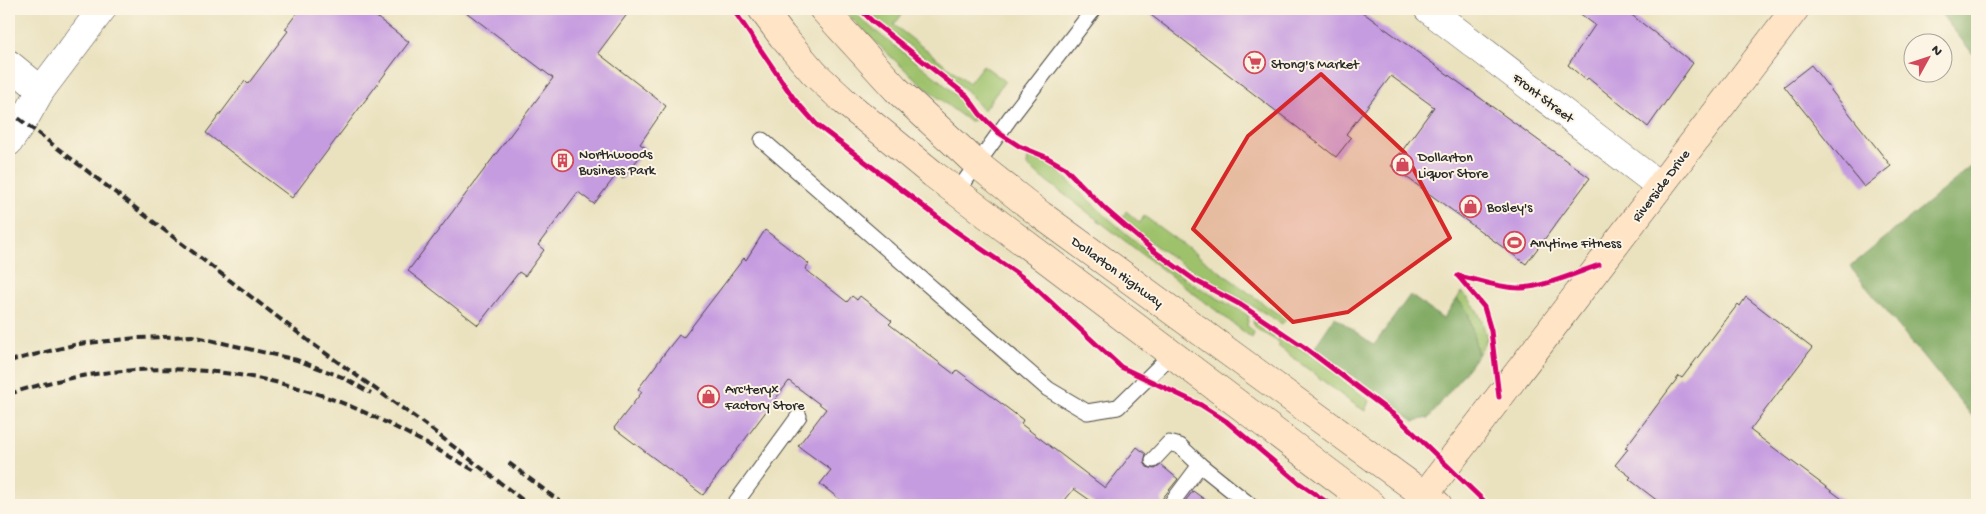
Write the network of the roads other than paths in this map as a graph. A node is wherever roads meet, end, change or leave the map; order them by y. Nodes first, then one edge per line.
1 (102, 9) edge
2 (762, 9) edge
3 (823, 9) edge
4 (1094, 9) edge
5 (1428, 9) edge
6 (1785, 13) edge
7 (9, 64) edge
8 (42, 90) junction
9 (762, 140) dead end
10 (9, 142) edge
11 (978, 165) junction
12 (1660, 186) junction
13 (957, 192) junction
14 (1172, 354) junction
15 (799, 416) dead end
16 (1153, 460) dead end
17 (1200, 464) junction
18 (1426, 502) edge
19 (734, 505) edge
20 (1170, 505) edge
21 (1250, 505) edge
22 (1372, 505) edge

1 - 8 street
2 - 13 main road
3 - 11 main road, Dollarton Highway
4 - 11 lane
5 - 12 street, Front Street
6 - 12 main road, Riverside Drive
7 - 8 street
8 - 10 street
9 - 14 lane
11 - 13 lane
11 - 18 main road, Dollarton Highway
12 - 18 main road, Riverside Drive
13 - 14 main road
14 - 22 main road
15 - 19 lane
16 - 17 lane
17 - 20 lane
17 - 21 lane

